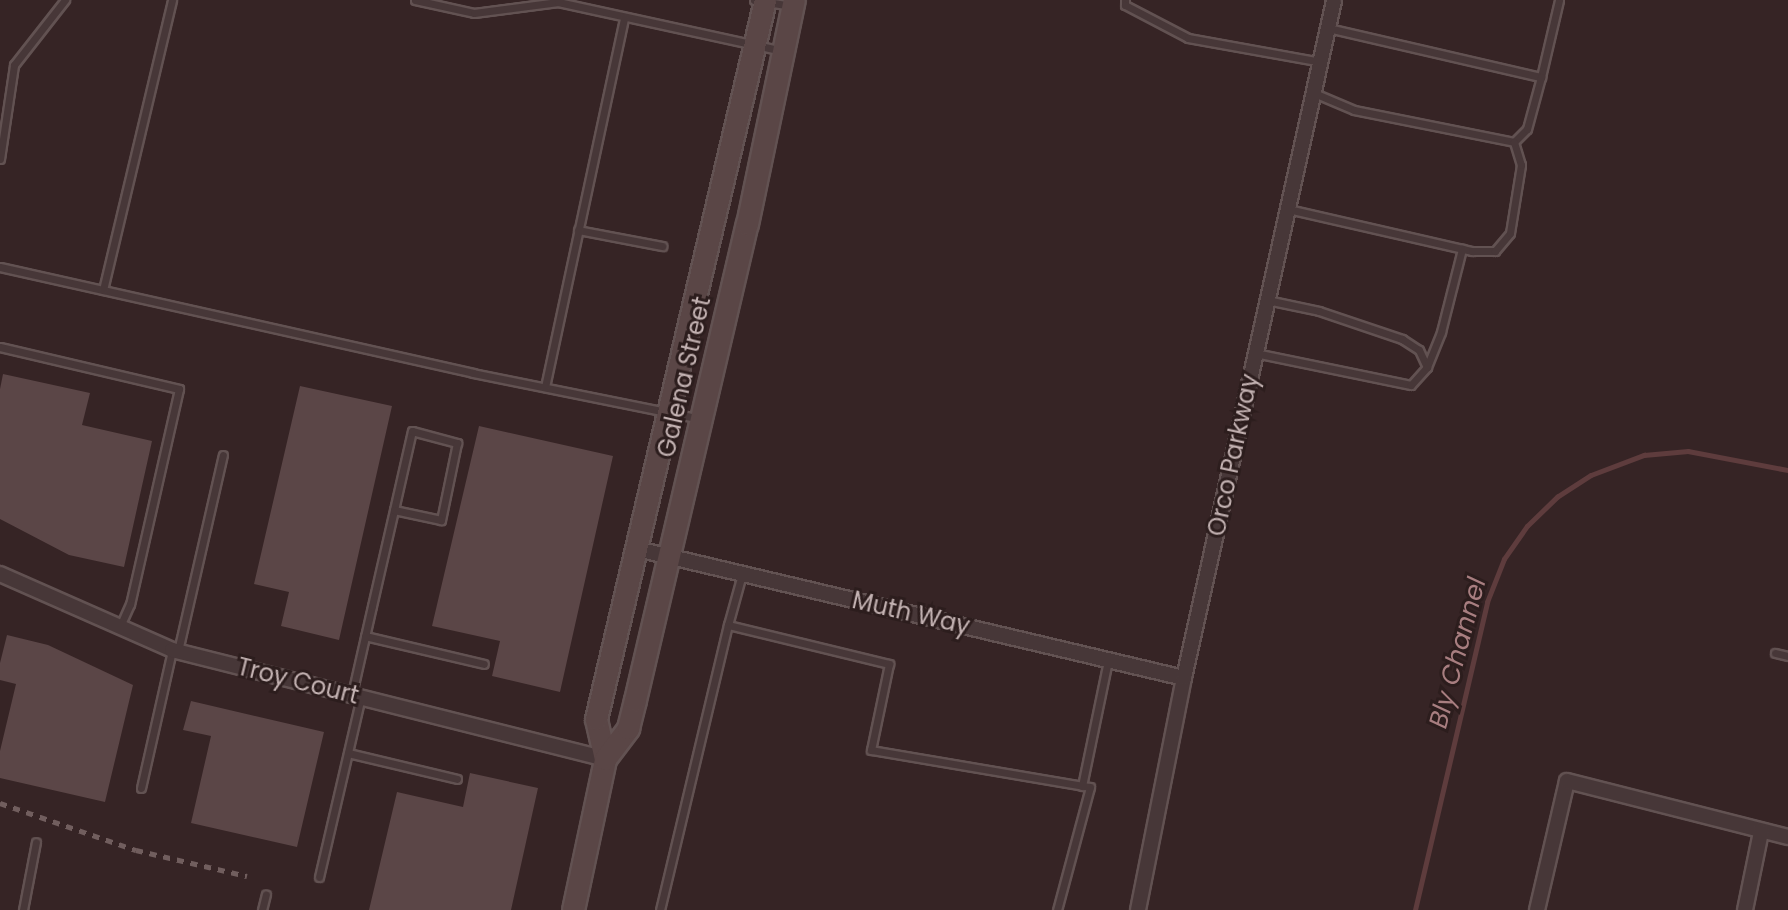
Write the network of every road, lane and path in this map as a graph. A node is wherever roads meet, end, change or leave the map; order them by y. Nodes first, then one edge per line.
1 (65, 0) edge
2 (172, 0) edge
3 (415, 0) edge
4 (1125, 0) edge
5 (1334, 0) edge
6 (1559, 0) edge
7 (761, 1) edge
8 (793, 3) edge
9 (624, 17) junction
10 (1328, 28) junction
11 (753, 45) junction
12 (783, 51) junction
13 (1321, 62) junction
14 (1541, 77) junction
15 (1314, 93) junction
16 (1514, 142) junction
17 (0, 159) edge
18 (1288, 209) junction
19 (579, 230) junction
20 (662, 246) dead end
21 (1462, 249) junction
22 (0, 267) edge
23 (103, 290) junction
24 (1267, 300) junction
25 (0, 347) edge
26 (1255, 352) junction
27 (1427, 367) junction
28 (545, 387) junction
29 (670, 412) junction
30 (701, 419) junction
31 (223, 454) dead end
32 (394, 510) junction
33 (637, 549) junction
34 (668, 556) junction
35 (742, 574) junction
36 (0, 575) edge
37 (728, 625) junction
38 (120, 627) junction
39 (365, 635) junction
40 (175, 651) junction
41 (1775, 653) dead end
42 (1788, 656) edge
43 (1108, 660) junction
44 (484, 664) dead end
45 (1184, 678) junction
46 (356, 695) junction
47 (348, 753) junction
48 (606, 759) junction
49 (457, 779) dead end
50 (1082, 786) junction
51 (141, 788) dead end
52 (1761, 832) junction
53 (1788, 837) edge
54 (36, 842) dead end
55 (319, 877) dead end
56 (266, 894) dead end
57 (23, 910) edge
58 (262, 910) edge
59 (573, 910) edge
60 (660, 910) edge
61 (1057, 910) edge
62 (1138, 910) edge
63 (1537, 910) edge
64 (1745, 910) edge

1 - 17 lane
2 - 23 lane
3 - 9 lane
4 - 13 lane
5 - 10 street, Orco Parkway
6 - 14 lane
7 - 8 lane
7 - 11 street, Galena Street
8 - 12 street, Galena Street
9 - 11 lane
9 - 19 lane
10 - 13 street, Orco Parkway
10 - 14 lane
11 - 12 lane
11 - 29 street, Galena Street
12 - 30 street, Galena Street
13 - 15 street, Orco Parkway
14 - 16 lane
15 - 16 lane
15 - 18 street, Orco Parkway
16 - 21 lane
18 - 21 lane
18 - 24 street, Orco Parkway
19 - 20 lane
19 - 28 lane
21 - 27 lane
22 - 23 lane
23 - 28 lane
24 - 26 street, Orco Parkway
24 - 27 lane
25 - 38 lane
26 - 27 lane
26 - 45 street, Orco Parkway
28 - 29 lane
29 - 30 lane
29 - 33 street, Galena Street
30 - 34 street, Galena Street
31 - 40 lane
32 - 32 lane
32 - 39 lane
33 - 34 street, Muth Way
33 - 48 street, Galena Street
34 - 35 street, Muth Way
34 - 48 street, Galena Street
35 - 37 lane
35 - 43 street, Muth Way
36 - 38 street, Troy Court
37 - 50 lane
37 - 60 lane
38 - 40 street, Troy Court
39 - 44 lane
39 - 46 lane
40 - 46 street, Troy Court
40 - 51 lane
41 - 42 lane
43 - 45 street, Muth Way
43 - 50 lane
45 - 62 street, Orco Parkway
46 - 47 lane
46 - 48 street, Troy Court
47 - 49 lane
47 - 55 lane
48 - 59 street, Galena Street
50 - 61 lane
52 - 53 street
52 - 63 street
52 - 64 street
54 - 57 lane
56 - 58 lane

